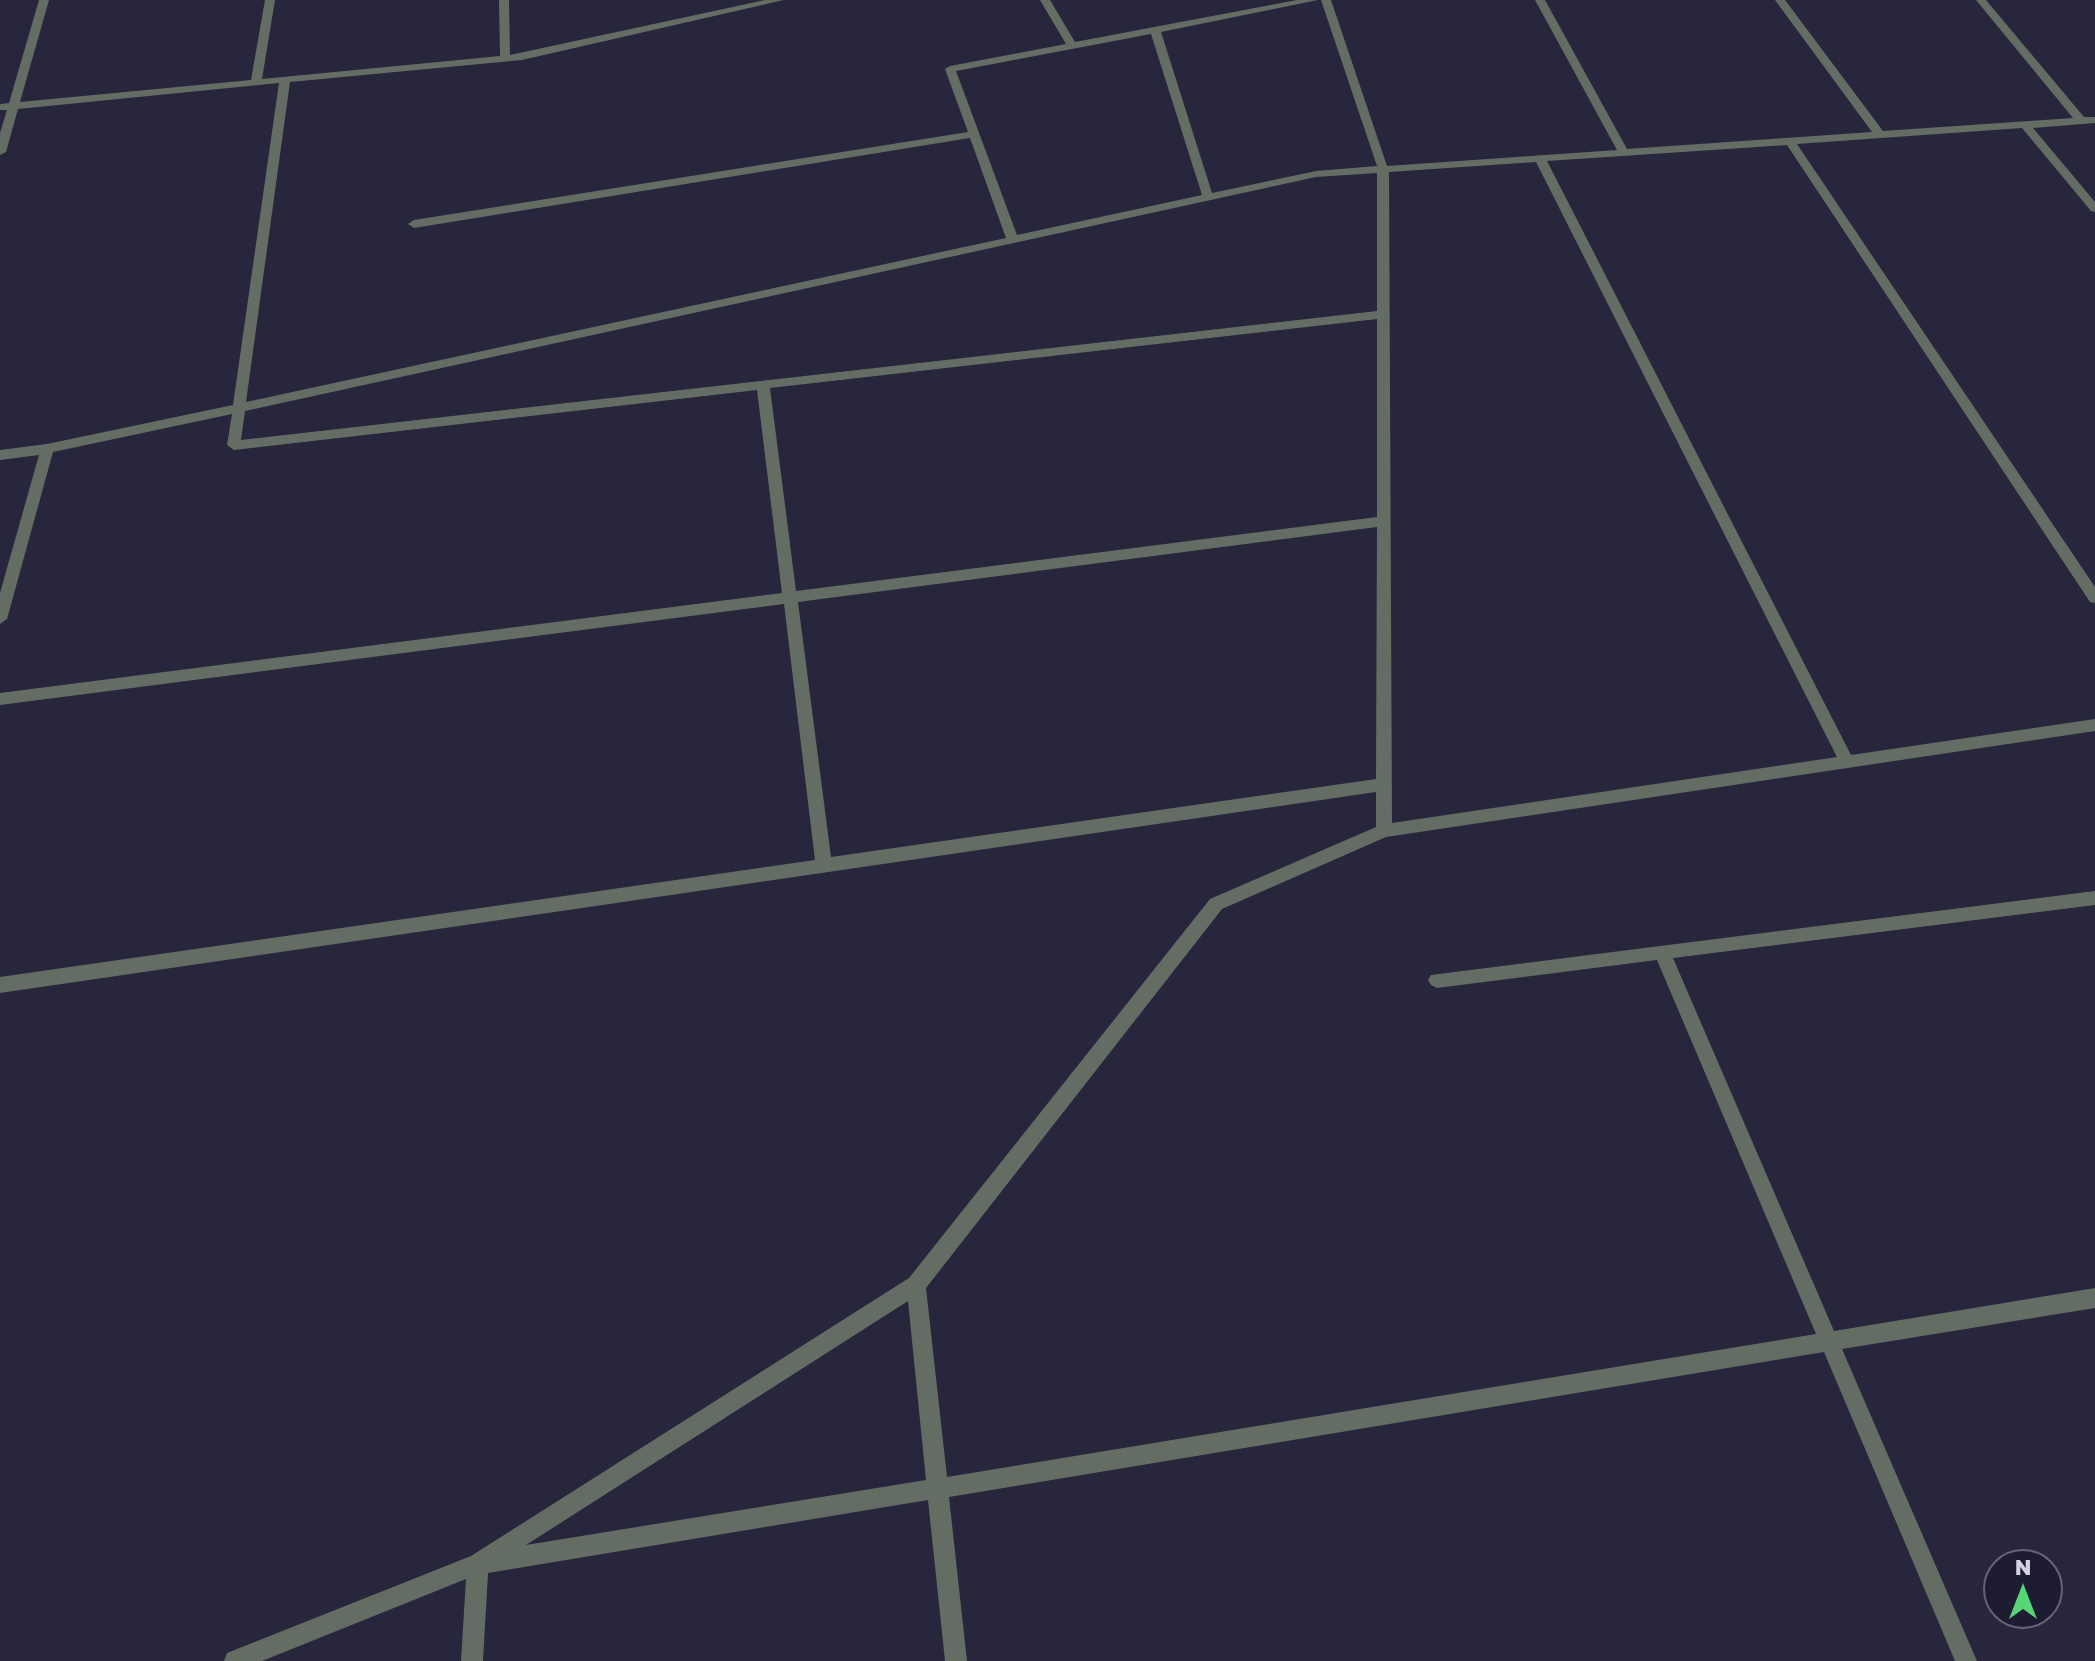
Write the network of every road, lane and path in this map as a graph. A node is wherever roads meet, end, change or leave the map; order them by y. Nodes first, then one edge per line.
1 (44, 0) edge
2 (270, 0) edge
3 (504, 0) edge
4 (779, 0) edge
5 (1045, 0) edge
6 (1313, 0) edge
7 (1326, 0) edge
8 (1540, 0) edge
9 (1780, 0) edge
10 (1981, 0) edge
11 (732, 5) edge
12 (1155, 30) junction
13 (1072, 46) junction
14 (505, 59) junction
15 (285, 80) junction
16 (256, 83) junction
17 (6, 106) edge
18 (2088, 120) edge
19 (2025, 125) junction
20 (974, 134) junction
21 (1880, 135) junction
22 (1790, 141) junction
23 (0, 152) edge
24 (1624, 153) junction
25 (1540, 158) junction
26 (1383, 169) junction
27 (1208, 197) junction
28 (2095, 209) edge
29 (414, 224) dead end
30 (1013, 240) junction
31 (1383, 314) junction
32 (763, 385) junction
33 (239, 408) junction
34 (47, 449) junction
35 (0, 455) edge
36 (1384, 521) junction
37 (790, 597) junction
38 (2095, 598) edge
39 (0, 619) edge
40 (0, 699) edge
41 (2095, 725) edge
42 (1847, 762) junction
43 (1384, 784) junction
44 (1384, 831) junction
45 (824, 865) junction
46 (2095, 898) edge
47 (1662, 952) junction
48 (1437, 980) dead end
49 (0, 985) edge
50 (916, 1285) junction
51 (2095, 1298) edge
52 (1829, 1342) junction
53 (937, 1488) junction
54 (478, 1564) junction
55 (235, 1661) edge
56 (472, 1661) edge
57 (956, 1661) edge
58 (1966, 1661) edge

1 - 17 street
2 - 16 street
3 - 14 street
4 - 11 street
5 - 13 street
6 - 12 street
7 - 26 street
8 - 24 street
9 - 21 street
10 - 18 street
11 - 14 street
12 - 13 street
12 - 27 street
13 - 20 street
14 - 15 street
15 - 16 street
15 - 33 street
16 - 17 street
17 - 23 street
18 - 19 street
19 - 21 street
19 - 28 street
20 - 29 street
20 - 30 street
21 - 22 street
22 - 24 street
22 - 38 street
24 - 25 street
25 - 26 street
25 - 42 street
26 - 27 street
26 - 31 street
27 - 30 street
30 - 33 street
31 - 32 street
31 - 36 street
32 - 33 street
32 - 37 street
33 - 34 street
34 - 35 street
34 - 39 street
36 - 37 street
36 - 43 street
37 - 40 street
37 - 45 street
41 - 42 street
42 - 44 street
43 - 44 street
43 - 45 street
44 - 50 street
45 - 49 street
46 - 47 street
47 - 48 street
47 - 52 street
50 - 53 street
50 - 54 street
51 - 52 street
52 - 53 street
52 - 58 street
53 - 54 street
53 - 57 street
54 - 55 street
54 - 56 street

